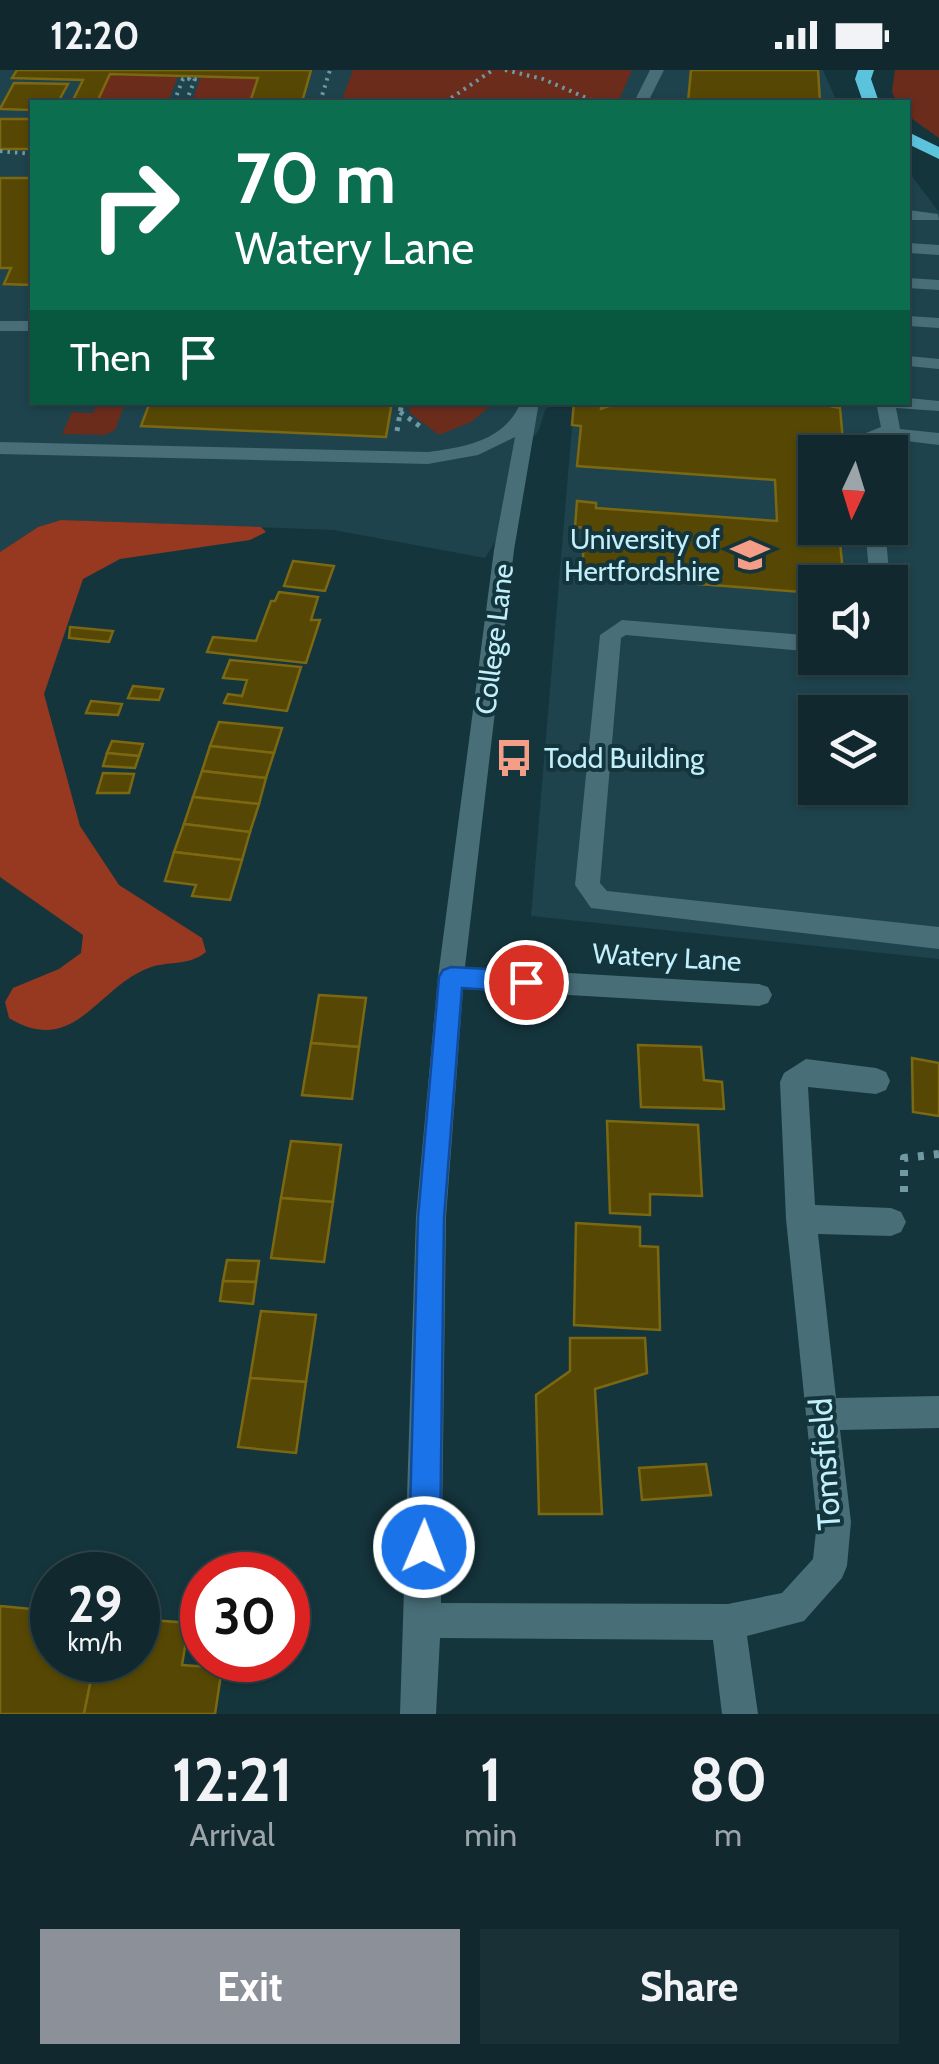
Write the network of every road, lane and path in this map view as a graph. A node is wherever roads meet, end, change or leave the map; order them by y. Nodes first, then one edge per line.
1 (330, 70) edge
2 (493, 70) edge
3 (505, 70) edge
4 (657, 70) edge
5 (866, 70) edge
6 (175, 100) edge
7 (187, 100) edge
8 (321, 100) edge
9 (447, 100) edge
10 (591, 100) edge
11 (642, 100) edge
12 (869, 100) edge
13 (910, 138) edge
14 (0, 151) edge
15 (30, 154) edge
16 (939, 154) edge
17 (910, 215) edge
18 (933, 217) dead end
19 (910, 248) edge
20 (939, 250) edge
21 (910, 283) edge
22 (939, 285) edge
23 (910, 321) edge
24 (939, 323) edge
25 (0, 326) edge
26 (30, 326) edge
27 (910, 361) edge
28 (939, 364) edge
29 (910, 404) edge
30 (530, 405) edge
31 (887, 405) edge
32 (939, 406) edge
33 (892, 433) junction
34 (874, 435) edge
35 (939, 439) edge
36 (0, 448) edge
37 (798, 643) edge
38 (939, 938) edge
39 (451, 977) junction
40 (759, 996) dead end
41 (876, 1081) dead end
42 (939, 1154) edge
43 (801, 1220) junction
44 (890, 1222) joint
45 (939, 1412) edge
46 (822, 1414) junction
47 (423, 1620) junction
48 (728, 1622) junction
49 (418, 1714) edge
50 (740, 1714) edge

1 - 8 path
2 - 9 path
3 - 10 path
4 - 11 street
5 - 12 highway
6 - 7 path
13 - 16 highway
14 - 15 path
17 - 18 street
19 - 20 street
21 - 22 street
23 - 24 street
25 - 26 street
27 - 28 street
29 - 32 street
30 - 36 street
30 - 39 street, College Lane
31 - 33 street
33 - 34 street
33 - 35 street
37 - 38 street
39 - 40 street, Watery Lane
39 - 47 street, College Lane
41 - 43 street, Tomsfield
42 - 44 path
43 - 44 street
43 - 46 street, Tomsfield
45 - 46 street
46 - 48 street, Tomsfield
47 - 48 street, Tomsfield
47 - 49 street, College Lane
48 - 50 street

